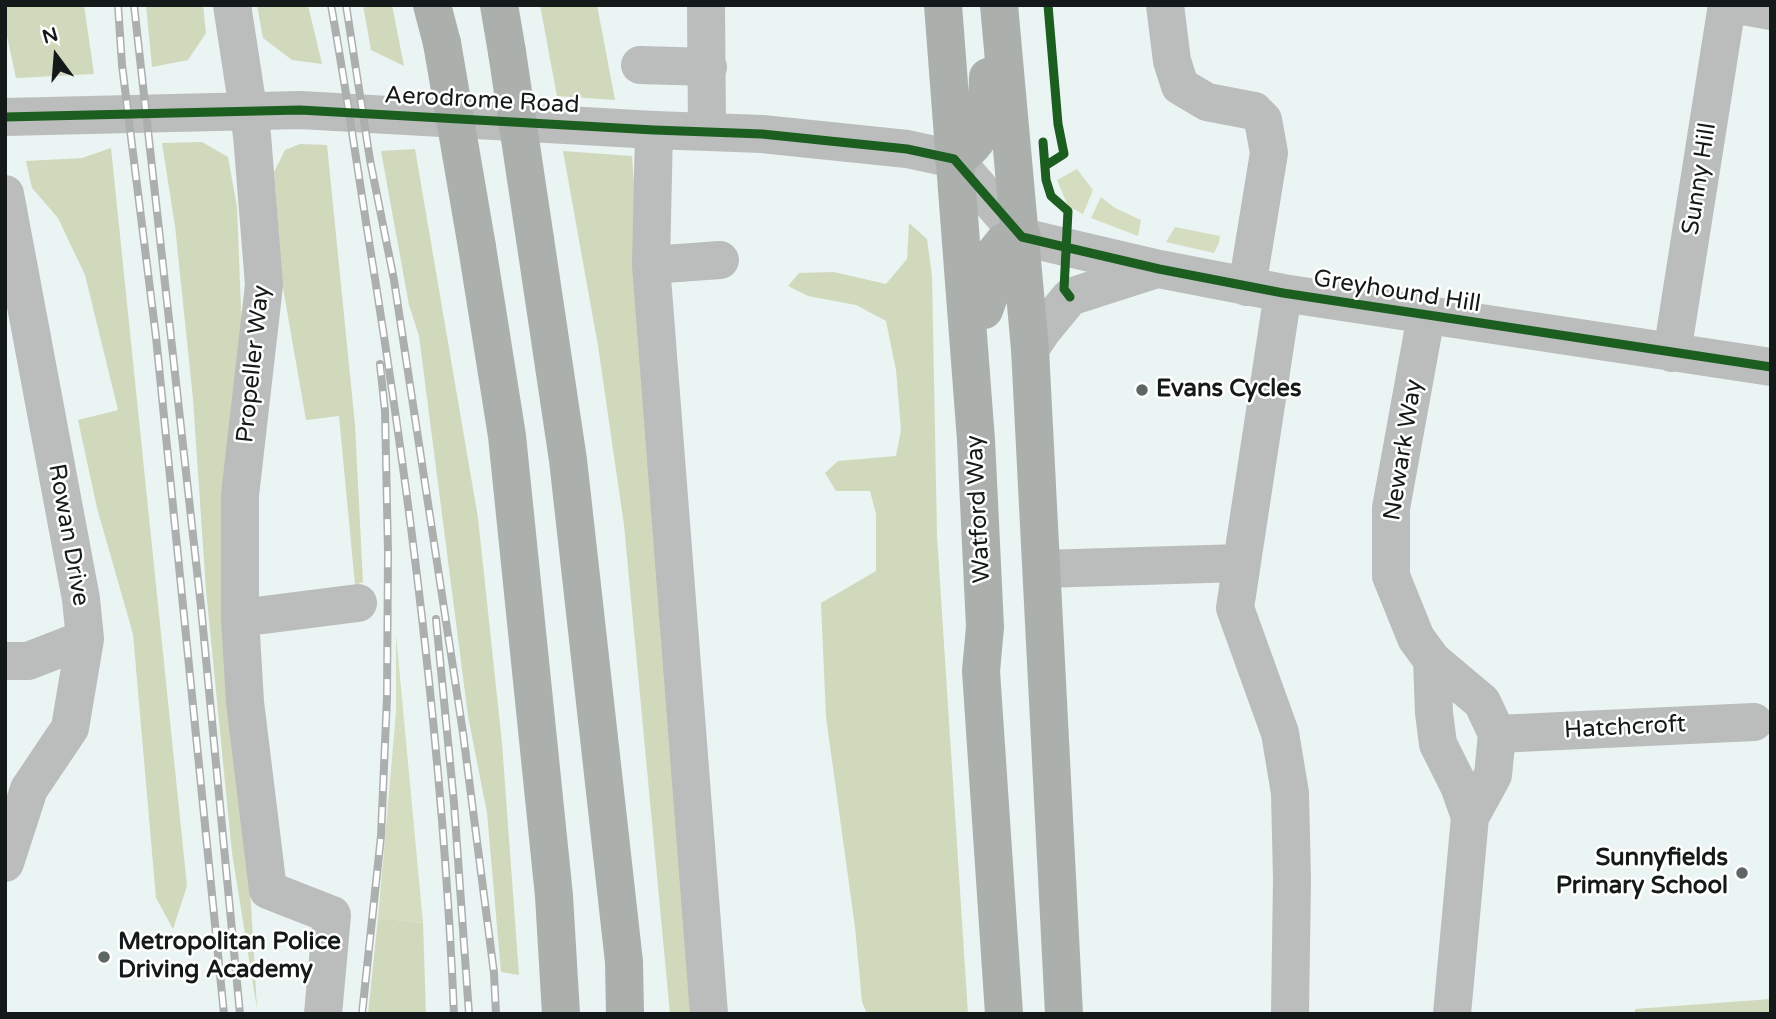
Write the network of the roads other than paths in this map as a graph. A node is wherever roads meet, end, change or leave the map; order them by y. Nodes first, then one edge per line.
1 (232, 5) edge
2 (432, 5) edge
3 (499, 5) edge
4 (706, 5) edge
5 (943, 5) edge
6 (999, 5) edge
7 (1165, 5) edge
8 (1727, 5) edge
9 (1738, 5) edge
10 (1771, 11) edge
11 (1002, 51) junction
12 (640, 65) dead end
13 (708, 67) junction
14 (249, 110) junction
15 (5, 117) edge
16 (654, 130) junction
17 (707, 131) junction
18 (954, 159) junction
19 (5, 194) edge
20 (1021, 237) junction
21 (720, 260) dead end
22 (651, 265) junction
23 (1159, 268) junction
24 (1265, 290) junction
25 (1426, 316) junction
26 (970, 345) junction
27 (1030, 349) junction
28 (1672, 353) junction
29 (1771, 367) edge
30 (1241, 563) junction
31 (1042, 569) junction
32 (358, 603) dead end
33 (240, 618) junction
34 (85, 639) junction
35 (1432, 660) junction
36 (5, 661) edge
37 (1754, 722) dead end
38 (1497, 734) junction
39 (1470, 817) junction
40 (5, 863) edge
41 (323, 1014) edge
42 (561, 1014) edge
43 (625, 1014) edge
44 (709, 1014) edge
45 (1004, 1014) edge
46 (1064, 1014) edge
47 (1290, 1014) edge
48 (1452, 1014) edge

1 - 14 street, Propeller Way
2 - 42 highway, bridge
3 - 43 highway, bridge
4 - 13 street
5 - 18 highway, Watford Way
6 - 11 highway
7 - 24 street
8 - 28 street, Sunny Hill
9 - 10 street
11 - 18 highway
11 - 20 highway
12 - 13 street
13 - 17 street
14 - 15 street, Aerodrome Road
14 - 16 street, Aerodrome Road
14 - 33 street, Propeller Way
16 - 17 street, Aerodrome Road
16 - 22 street
17 - 18 street, Aerodrome Road
18 - 20 street
18 - 26 highway, Watford Way
19 - 34 street, Rowan Drive
20 - 23 street, Greyhound Hill
20 - 26 highway
20 - 27 highway
21 - 22 street
22 - 44 street
23 - 24 street, Greyhound Hill
23 - 27 street
24 - 25 street, Greyhound Hill
24 - 30 street
25 - 28 street, Greyhound Hill
25 - 35 street, Newark Way
26 - 45 highway, Watford Way
27 - 31 highway
28 - 29 street, Greyhound Hill
30 - 31 street
30 - 47 street
31 - 46 highway
32 - 33 street
33 - 41 street, Propeller Way
34 - 36 street
34 - 40 street, Rowan Drive
35 - 38 street, Newark Way
35 - 39 street
37 - 38 street, Hatchcroft
38 - 39 street
39 - 48 street

